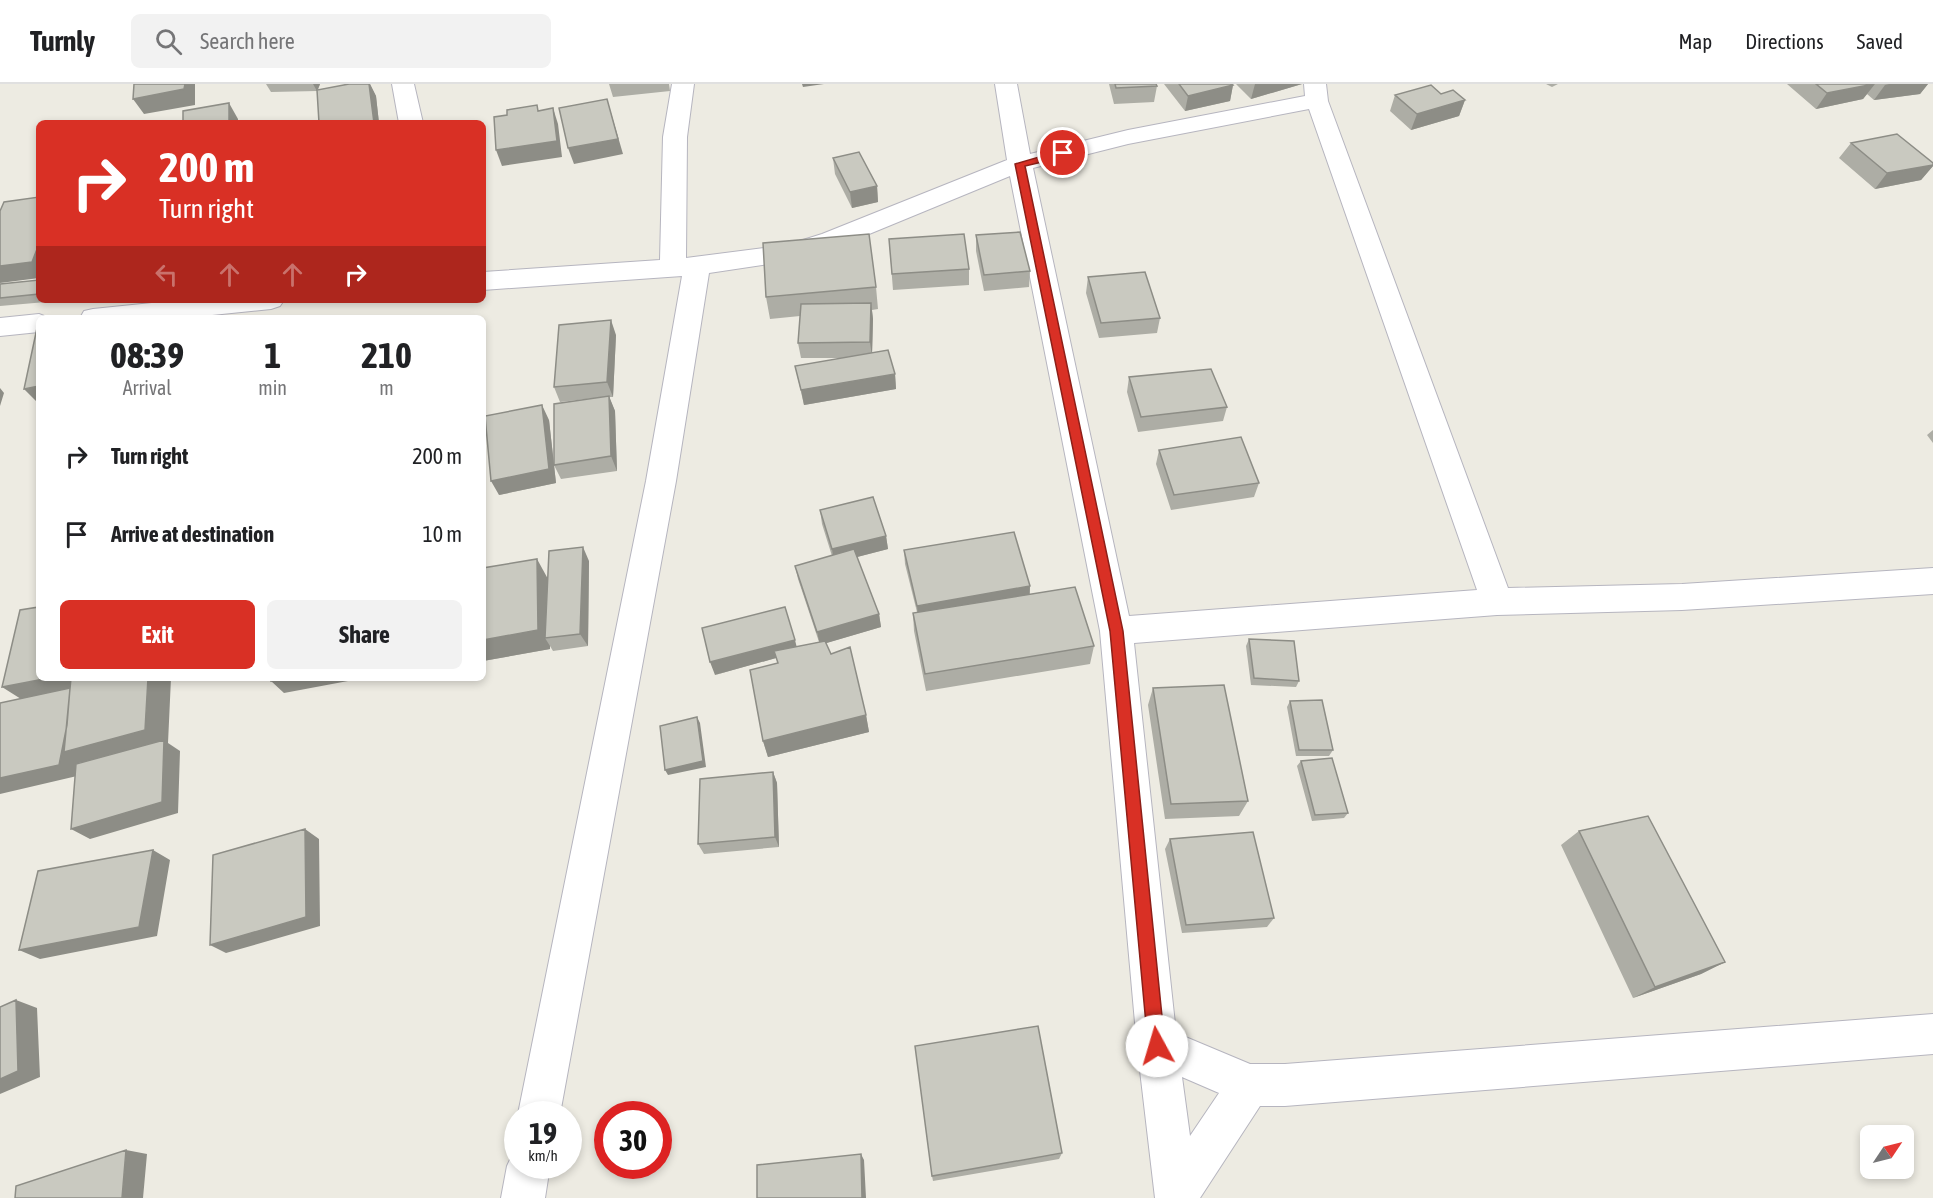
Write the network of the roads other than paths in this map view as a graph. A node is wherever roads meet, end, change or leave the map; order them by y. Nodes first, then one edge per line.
1 (403, 84) edge
2 (683, 84) edge
3 (1006, 84) edge
4 (1316, 92) edge
5 (410, 120) edge
6 (1020, 164) junction
7 (685, 266) junction
8 (486, 281) edge
9 (241, 303) edge
10 (123, 315) edge
11 (36, 323) edge
12 (0, 327) edge
13 (1933, 581) edge
14 (1497, 602) junction
15 (1116, 631) junction
16 (1933, 1034) edge
17 (1157, 1046) junction
18 (1249, 1085) junction
19 (542, 1101) edge
20 (527, 1179) edge
21 (1177, 1196) edge
22 (523, 1198) edge

1 - 5 street
2 - 7 street
3 - 6 street
4 - 6 street
4 - 14 street
6 - 7 street
6 - 15 street
7 - 8 street
7 - 19 street
9 - 10 street
11 - 12 street
13 - 14 street
14 - 15 street
15 - 17 street
16 - 18 street
17 - 18 street
17 - 21 street
18 - 21 street
20 - 22 street

